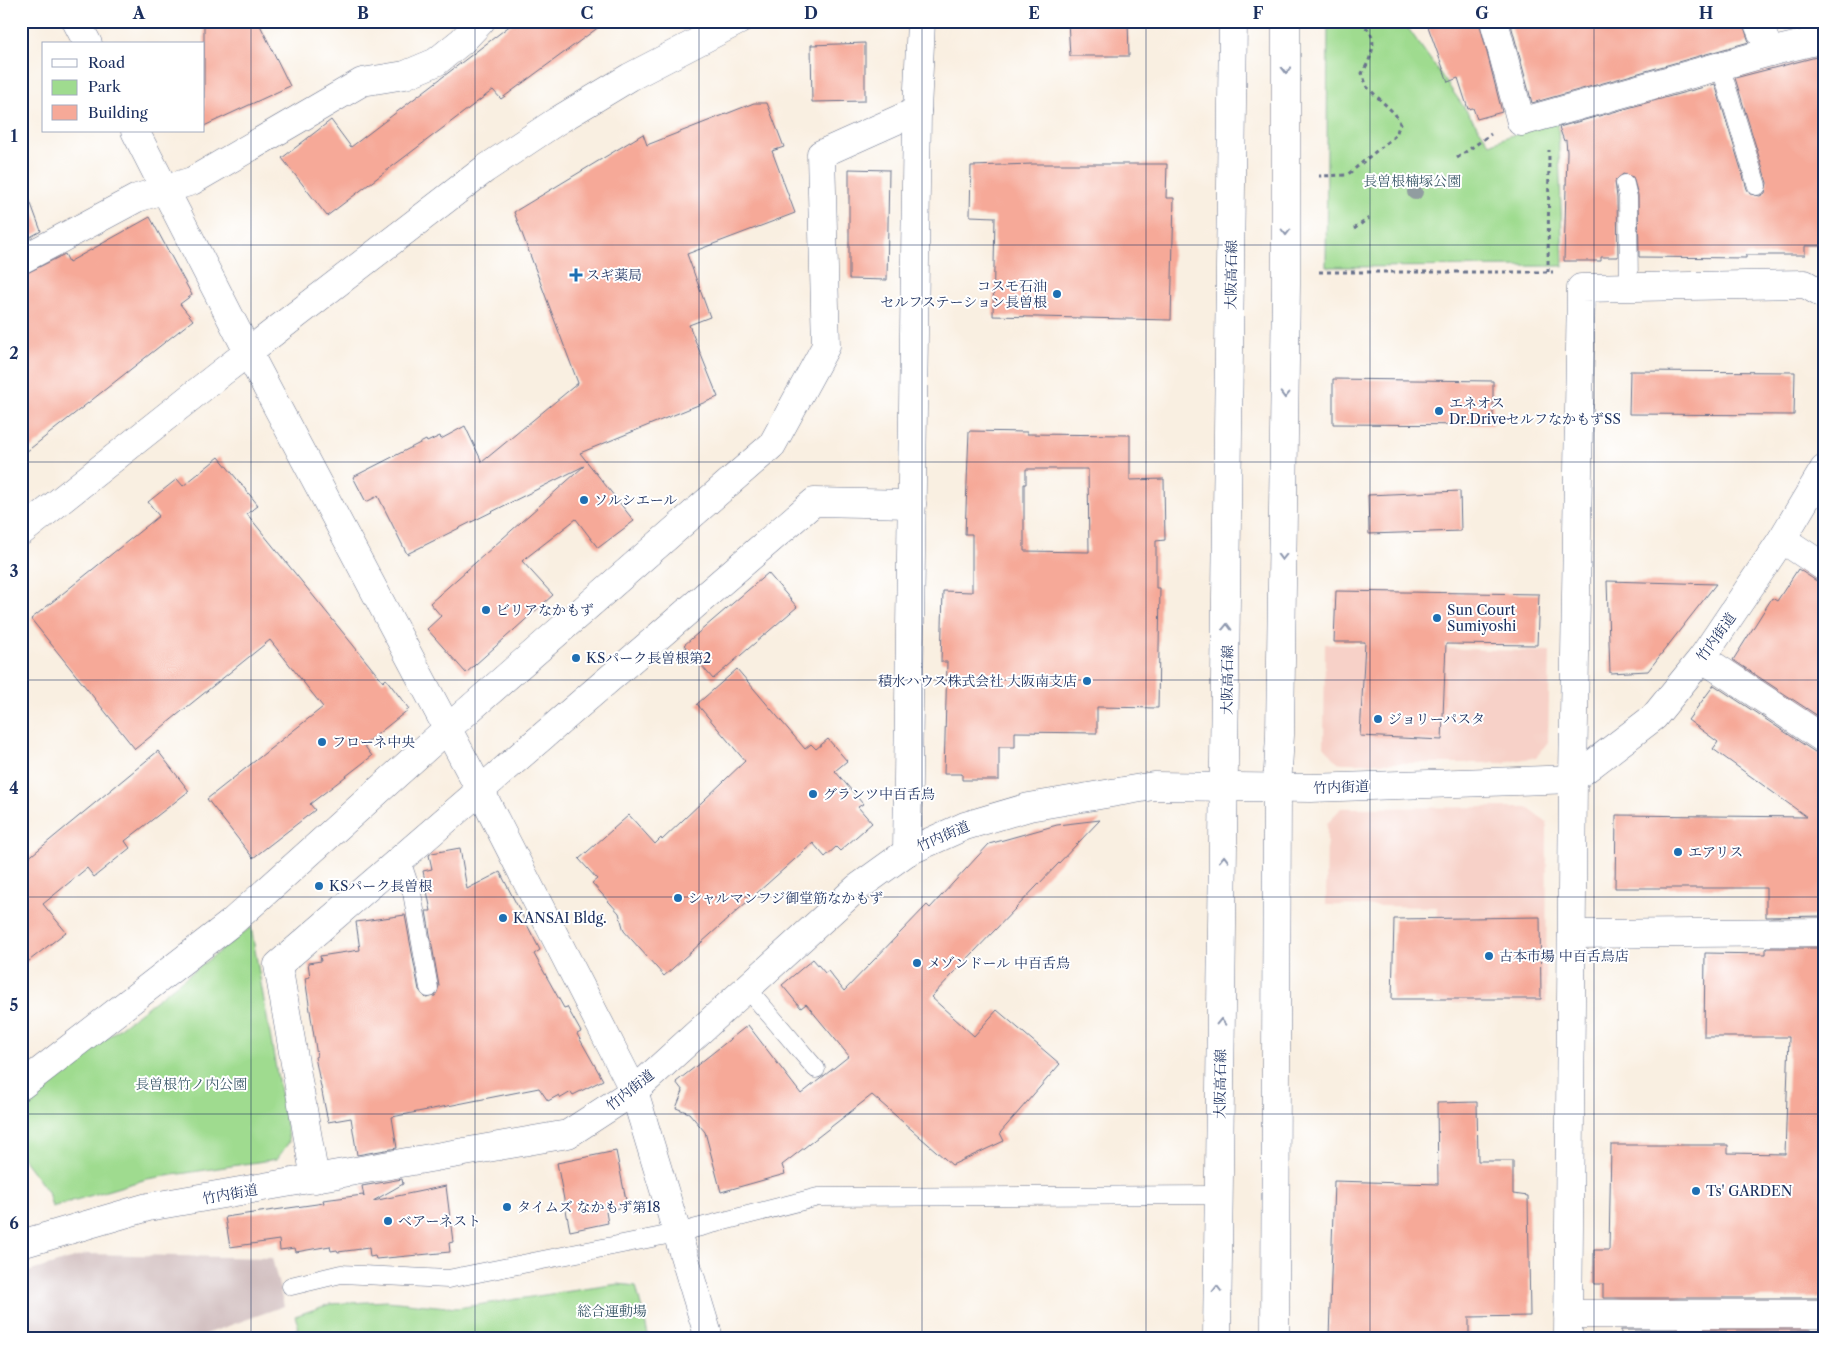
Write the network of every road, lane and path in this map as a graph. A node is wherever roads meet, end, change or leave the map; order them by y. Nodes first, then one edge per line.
1 (76, 21) edge
2 (481, 21) edge
3 (738, 21) edge
4 (921, 21) edge
5 (1233, 21) edge
6 (1286, 21) edge
7 (1494, 21) edge
8 (1757, 21) edge
9 (1314, 23) dead end
10 (1824, 39) edge
11 (87, 42) edge
12 (1770, 52) junction
13 (1720, 65) junction
14 (917, 111) junction
15 (1547, 114) junction
16 (136, 132) edge
17 (1481, 140) dead end
18 (1458, 158) dead end
19 (1314, 175) dead end
20 (1625, 184) dead end
21 (1757, 186) dead end
22 (166, 190) junction
23 (1369, 218) dead end
24 (1354, 229) dead end
25 (21, 260) edge
26 (1314, 272) dead end
27 (1548, 272) junction
28 (1629, 286) junction
29 (1581, 288) junction
30 (1824, 295) edge
31 (248, 352) junction
32 (1824, 469) edge
33 (912, 504) junction
34 (21, 532) edge
35 (1782, 539) junction
36 (1824, 566) edge
37 (1702, 658) junction
38 (447, 729) junction
39 (1824, 739) edge
40 (1573, 779) junction
41 (1225, 786) junction
42 (1278, 788) junction
43 (480, 790) junction
44 (908, 852) junction
45 (400, 858) junction
46 (1824, 932) edge
47 (1572, 934) junction
48 (746, 987) junction
49 (429, 988) dead end
50 (816, 1069) dead end
51 (21, 1086) edge
52 (634, 1091) junction
53 (315, 1179) junction
54 (1218, 1195) junction
55 (677, 1233) junction
56 (21, 1244) edge
57 (291, 1286) dead end
58 (1824, 1314) edge
59 (1568, 1326) edge
60 (709, 1338) edge
61 (1217, 1338) edge
62 (1275, 1338) edge

1 - 11 street
2 - 22 street
3 - 31 street
4 - 14 street
41 -> 5 street, 大阪高石線
6 -> 42 street
7 - 15 street
8 - 12 street
9 - 19 path
10 - 12 street
12 - 13 street
13 - 15 street
13 - 21 lane
14 - 33 street
14 - 38 street
15 - 27 path
16 - 22 street
17 - 18 path
20 - 28 lane
22 - 25 street
22 - 31 street
23 - 24 path
26 - 27 path
27 - 29 path
28 - 29 street
28 - 30 street
29 - 40 street
31 - 34 street
31 - 38 street
32 - 35 street, 竹内街道
33 - 43 street
33 - 44 street
35 - 36 street
35 - 37 street, 竹内街道
37 - 39 street
37 - 40 street, 竹内街道
38 - 43 street
38 - 51 street
40 - 42 street, 竹内街道
40 - 47 street
41 - 42 street, 竹内街道
41 - 44 street, 竹内街道
54 -> 41 street, 大阪高石線
42 - 62 street
43 - 45 street
43 - 52 street
44 - 48 street, 竹内街道
45 - 49 lane
45 - 53 street
46 - 47 street
47 - 59 street
48 - 50 lane
48 - 52 street, 竹内街道
52 - 53 street, 竹内街道
52 - 55 street
53 - 56 street, 竹内街道
54 - 55 lane
61 -> 54 street, 大阪高石線
55 - 57 lane
55 - 60 street
58 - 59 street

